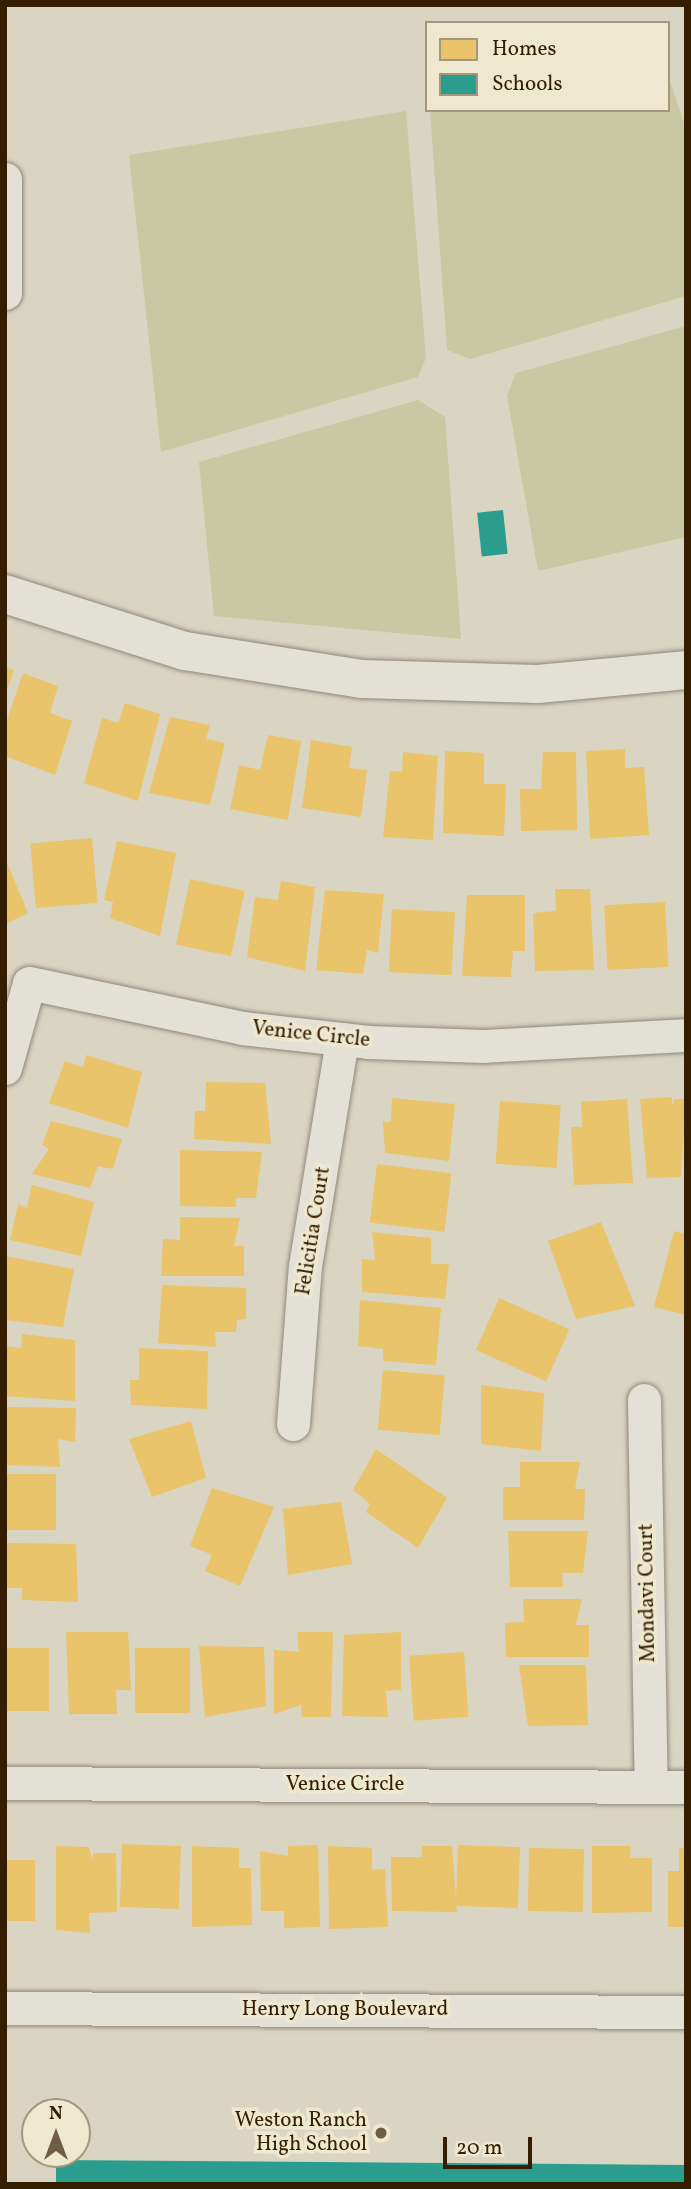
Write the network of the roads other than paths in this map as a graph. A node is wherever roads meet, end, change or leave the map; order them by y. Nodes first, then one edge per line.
1 (5, 179) edge
2 (5, 293) edge
3 (5, 594) edge
4 (686, 670) edge
5 (686, 1035) edge
6 (342, 1039) junction
7 (5, 1068) edge
8 (644, 1400) dead end
9 (293, 1424) dead end
10 (5, 1783) edge
11 (651, 1787) junction
12 (686, 1787) edge
13 (5, 2008) edge
14 (686, 2012) edge

1 - 2 street
3 - 4 street
5 - 6 street, Venice Circle
6 - 7 street, Venice Circle
6 - 9 street, Felicitia Court
8 - 11 street, Mondavi Court
10 - 11 street, Venice Circle
11 - 12 street, Venice Circle
13 - 14 street, Henry Long Boulevard

